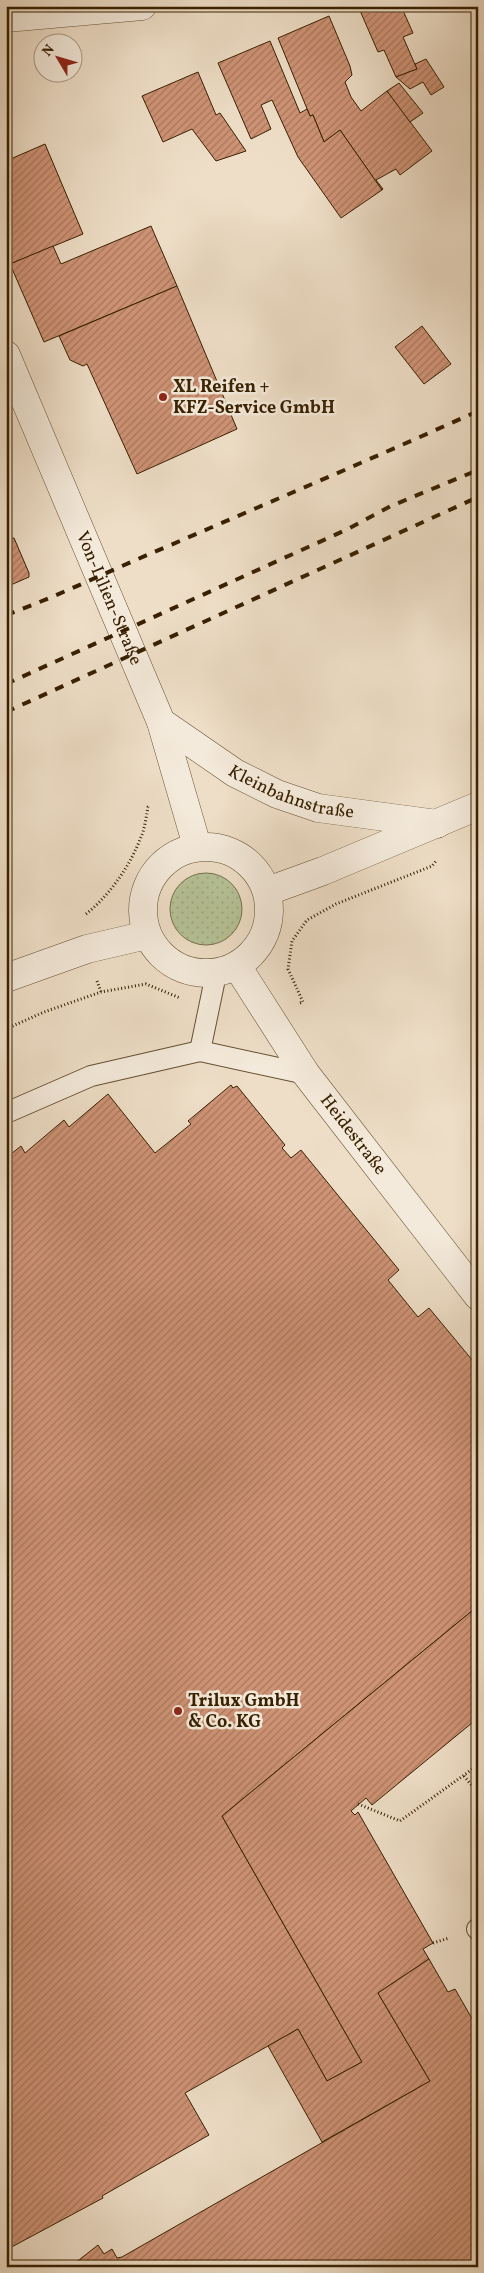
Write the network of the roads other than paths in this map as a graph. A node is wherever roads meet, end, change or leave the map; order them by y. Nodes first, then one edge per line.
1 (142, 6) edge
2 (6, 18) edge
3 (6, 355) edge
4 (161, 722) junction
5 (478, 806) edge
6 (437, 824) junction
7 (197, 846) junction
8 (268, 891) junction
9 (147, 935) junction
10 (226, 970) junction
11 (6, 978) edge
12 (200, 1051) junction
13 (306, 1074) junction
14 (6, 1113) edge
15 (478, 1296) edge

1 - 2 street
3 - 4 street, Von-Lilien-Straße
4 - 6 street, Kleinbahnstraße
4 - 7 street, Von-Lilien-Straße
5 - 6 street
6 - 8 street
7 - 8 street
7 - 9 street
8 - 10 street
9 - 10 street
9 - 11 street
10 - 12 lane
10 - 13 street, Heidestraße
12 - 13 lane
12 - 14 lane
13 - 15 street, Heidestraße

